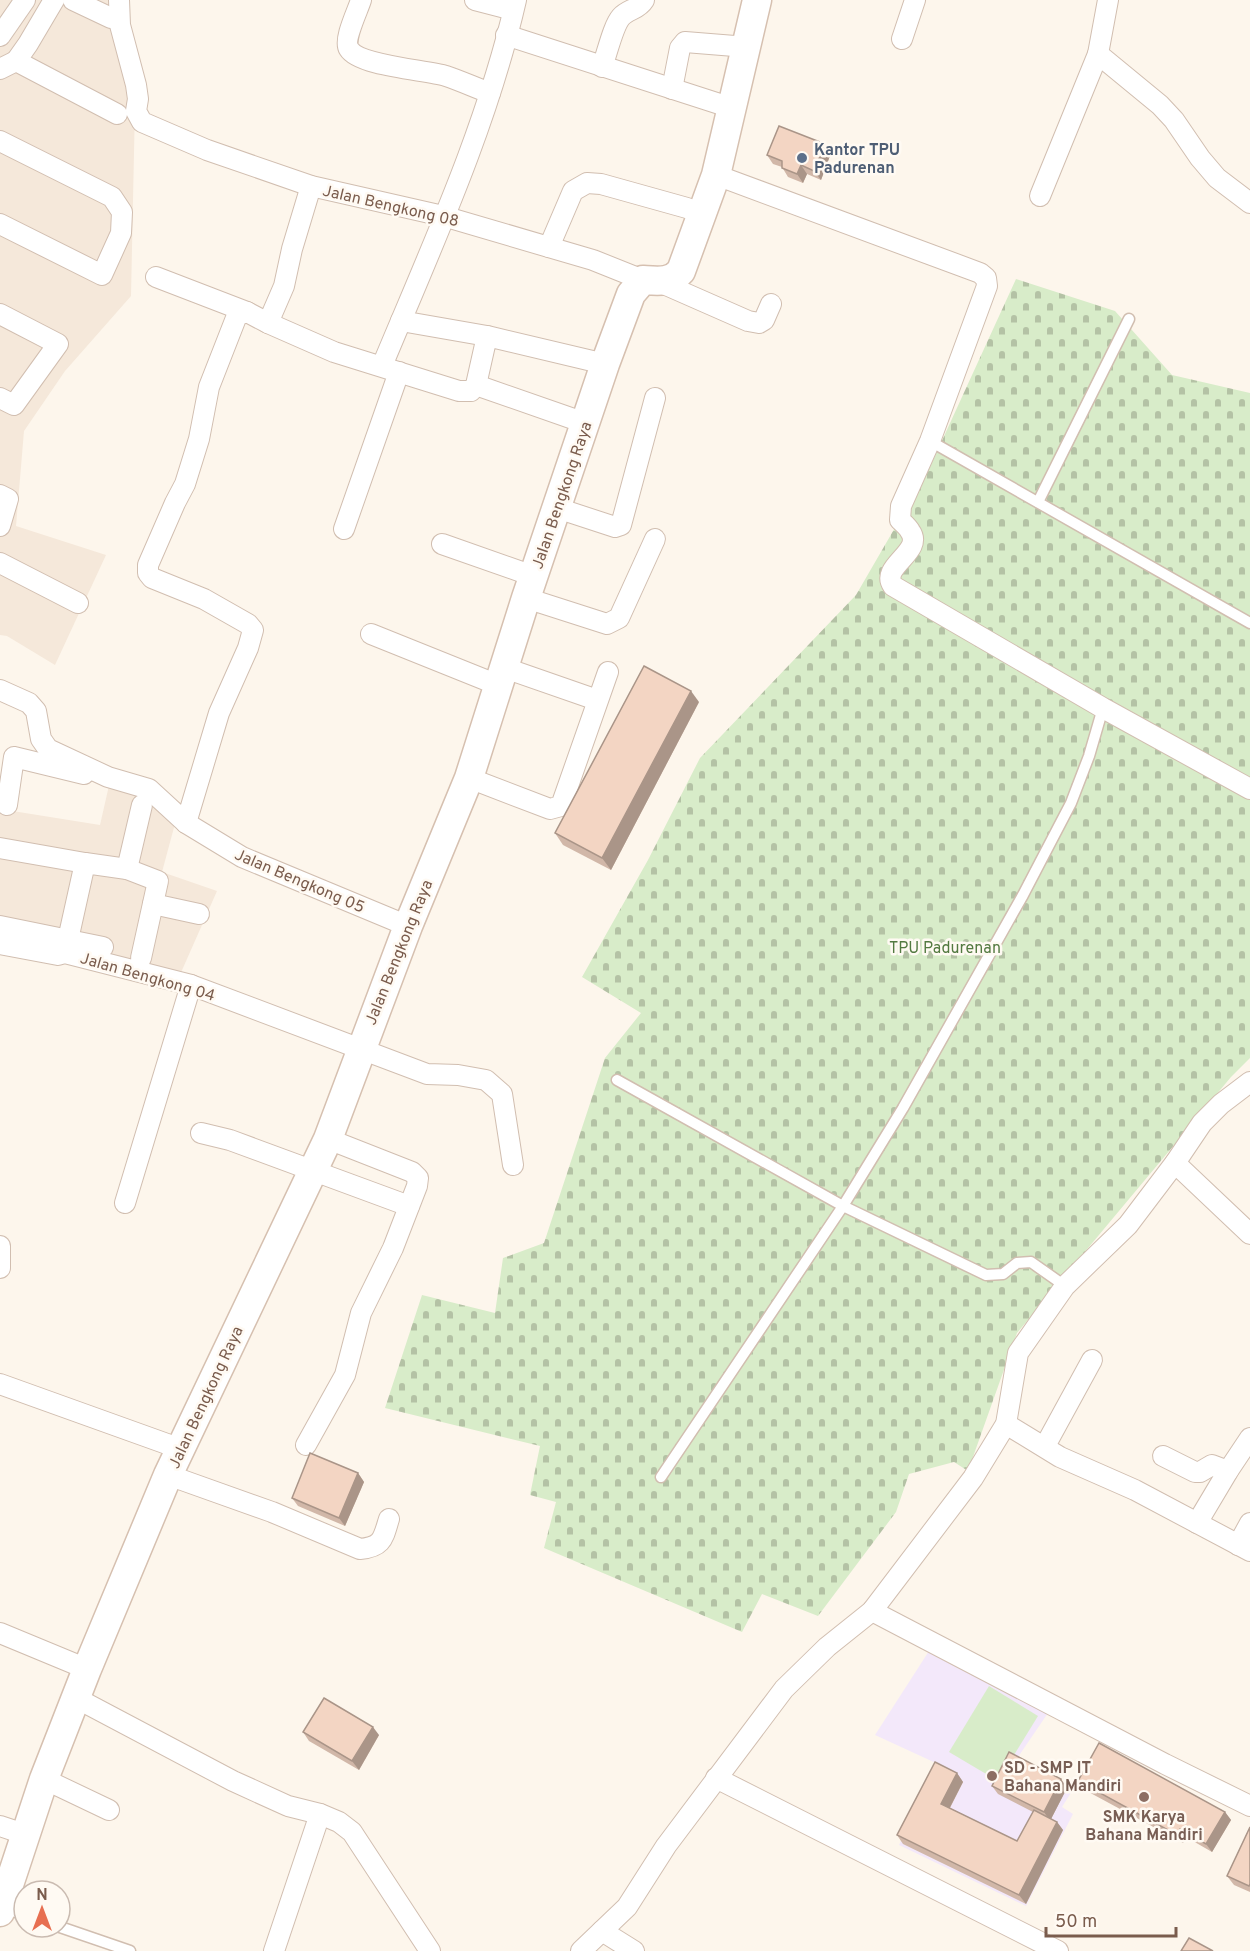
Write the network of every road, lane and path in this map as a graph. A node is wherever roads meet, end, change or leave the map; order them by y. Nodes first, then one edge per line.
1 (25, 0) edge
2 (54, 0) edge
3 (73, 0) edge
4 (119, 0) edge
5 (361, 0) edge
6 (475, 0) edge
7 (644, 0) edge
8 (757, 0) edge
9 (915, 0) edge
10 (1108, 0) edge
11 (514, 5) edge
12 (111, 18) dead end
13 (506, 35) junction
14 (0, 36) edge
15 (902, 39) dead end
16 (747, 48) junction
17 (1098, 54) junction
18 (8, 65) edge
19 (602, 67) junction
20 (672, 89) junction
21 (490, 93) junction
22 (732, 108) junction
23 (117, 114) dead end
24 (0, 141) edge
25 (716, 175) junction
26 (311, 186) junction
27 (1040, 196) dead end
28 (1250, 203) edge
29 (701, 214) junction
30 (443, 216) junction
31 (0, 224) edge
32 (549, 247) junction
33 (156, 277) dead end
34 (650, 281) junction
35 (771, 304) dead end
36 (247, 312) junction
37 (0, 314) edge
38 (1129, 319) dead end
39 (401, 321) junction
40 (268, 323) junction
41 (487, 336) junction
42 (605, 364) junction
43 (391, 369) junction
44 (476, 385) junction
45 (0, 398) edge
46 (656, 398) dead end
47 (585, 423) junction
48 (930, 441) junction
49 (0, 495) edge
50 (1038, 502) junction
51 (557, 508) junction
52 (0, 526) edge
53 (344, 529) dead end
54 (656, 539) dead end
55 (442, 544) dead end
56 (0, 562) edge
57 (530, 587) junction
58 (78, 603) dead end
59 (1250, 622) edge
60 (371, 634) dead end
61 (608, 672) dead end
62 (501, 677) junction
63 (0, 690) edge
64 (597, 700) junction
65 (1103, 708) junction
66 (108, 777) junction
67 (469, 778) junction
68 (1250, 789) edge
69 (7, 805) dead end
70 (142, 805) dead end
71 (186, 823) junction
72 (0, 848) edge
73 (85, 863) junction
74 (127, 869) junction
75 (153, 904) junction
76 (199, 914) dead end
77 (408, 926) junction
78 (0, 927) edge
79 (0, 944) edge
80 (67, 946) junction
81 (103, 947) dead end
82 (141, 958) dead end
83 (191, 986) junction
84 (360, 1048) junction
85 (617, 1080) dead end
86 (1250, 1082) edge
87 (201, 1133) dead end
88 (328, 1139) junction
89 (1175, 1163) junction
90 (513, 1165) dead end
91 (312, 1170) junction
92 (125, 1203) dead end
93 (409, 1206) junction
94 (843, 1206) junction
95 (1250, 1234) edge
96 (0, 1246) edge
97 (0, 1268) edge
98 (1065, 1286) junction
99 (1092, 1360) dead end
100 (0, 1384) edge
101 (1006, 1424) junction
102 (1250, 1438) edge
103 (306, 1445) dead end
104 (1045, 1446) junction
105 (181, 1449) junction
106 (1163, 1456) dead end
107 (1228, 1471) junction
108 (168, 1475) junction
109 (661, 1477) dead end
110 (389, 1519) dead end
111 (1197, 1523) junction
112 (1250, 1523) edge
113 (1244, 1548) edge
114 (872, 1611) junction
115 (0, 1633) edge
116 (87, 1669) junction
117 (76, 1698) junction
118 (716, 1778) junction
119 (44, 1779) junction
120 (1250, 1806) edge
121 (109, 1810) dead end
122 (320, 1814) junction
123 (12, 1830) edge
124 (9, 1911) edge
125 (72, 1931) edge
126 (602, 1931) junction
127 (130, 1951) edge
128 (274, 1951) edge
129 (430, 1951) edge
130 (581, 1951) edge
131 (634, 1951) edge
132 (1058, 1951) edge

1 - 14 street
2 - 18 street
3 - 12 street
4 - 26 street, Jalan Bengkong 08
5 - 21 street
6 - 11 street
7 - 19 street
8 - 16 street
9 - 15 street
10 - 17 street
11 - 13 street
13 - 19 street
13 - 21 street
16 - 20 street
16 - 22 street
17 - 27 street
17 - 28 street
18 - 23 street
19 - 20 street
20 - 22 street
21 - 30 street
22 - 25 street
24 - 31 street
25 - 29 street
25 - 48 street
26 - 30 street, Jalan Bengkong 08
26 - 40 street
29 - 32 street
29 - 34 street
30 - 32 street, Jalan Bengkong 08
30 - 39 street
32 - 34 street, Jalan Bengkong 08
33 - 36 street
34 - 35 street, Jalan Bengkong 08
34 - 42 street, Jalan Bengkong Raya
36 - 40 street
36 - 71 street
37 - 45 street
38 - 50 lane
39 - 41 street
39 - 43 street
40 - 43 street
41 - 42 street
41 - 44 street
42 - 47 street, Jalan Bengkong Raya
43 - 44 street
43 - 53 street
44 - 47 street
46 - 51 street
47 - 51 street, Jalan Bengkong Raya
48 - 50 lane
48 - 65 street
49 - 52 street
50 - 59 lane
51 - 57 street, Jalan Bengkong Raya
54 - 57 street
55 - 57 street
56 - 58 street
57 - 62 street, Jalan Bengkong Raya
60 - 62 street
61 - 64 street
62 - 64 street
62 - 67 street, Jalan Bengkong Raya
63 - 66 street, Jalan Bengkong 05
64 - 67 street
65 - 68 street
65 - 94 lane
66 - 69 street
66 - 71 street, Jalan Bengkong 05
67 - 77 street, Jalan Bengkong Raya
70 - 74 street
71 - 77 street, Jalan Bengkong 05
72 - 73 street
73 - 74 street
73 - 80 street
74 - 75 street
75 - 76 street
75 - 82 street
77 - 84 street, Jalan Bengkong Raya
78 - 80 street
79 - 80 street, Jalan Bengkong 04
80 - 81 street
80 - 83 street, Jalan Bengkong 04
83 - 84 street, Jalan Bengkong 04
83 - 92 street
84 - 88 street, Jalan Bengkong Raya
84 - 90 street, Jalan Bengkong 04
85 - 94 lane
86 - 89 street
87 - 91 street
88 - 91 street, Jalan Bengkong Raya
88 - 93 street
89 - 95 street
89 - 98 street
91 - 93 street
91 - 105 street, Jalan Bengkong Raya
93 - 103 street
94 - 98 lane
94 - 109 lane
96 - 97 street
98 - 101 street
99 - 104 street
100 - 105 street
101 - 104 street
101 - 114 street
102 - 107 street
104 - 111 street
105 - 108 street, Jalan Bengkong Raya
106 - 107 street
107 - 111 street
108 - 110 street
108 - 116 street, Jalan Bengkong Raya
111 - 113 street
112 - 113 street
114 - 118 street
114 - 120 street
115 - 116 street
116 - 117 street, Jalan Bengkong Raya
117 - 119 street, Jalan Bengkong Raya
117 - 122 street
118 - 126 street
118 - 132 street
119 - 121 street
119 - 123 street, Jalan Bengkong Raya
122 - 128 street
122 - 129 street
123 - 124 street, Jalan Bengkong Raya
125 - 127 lane
126 - 130 street
126 - 131 street

